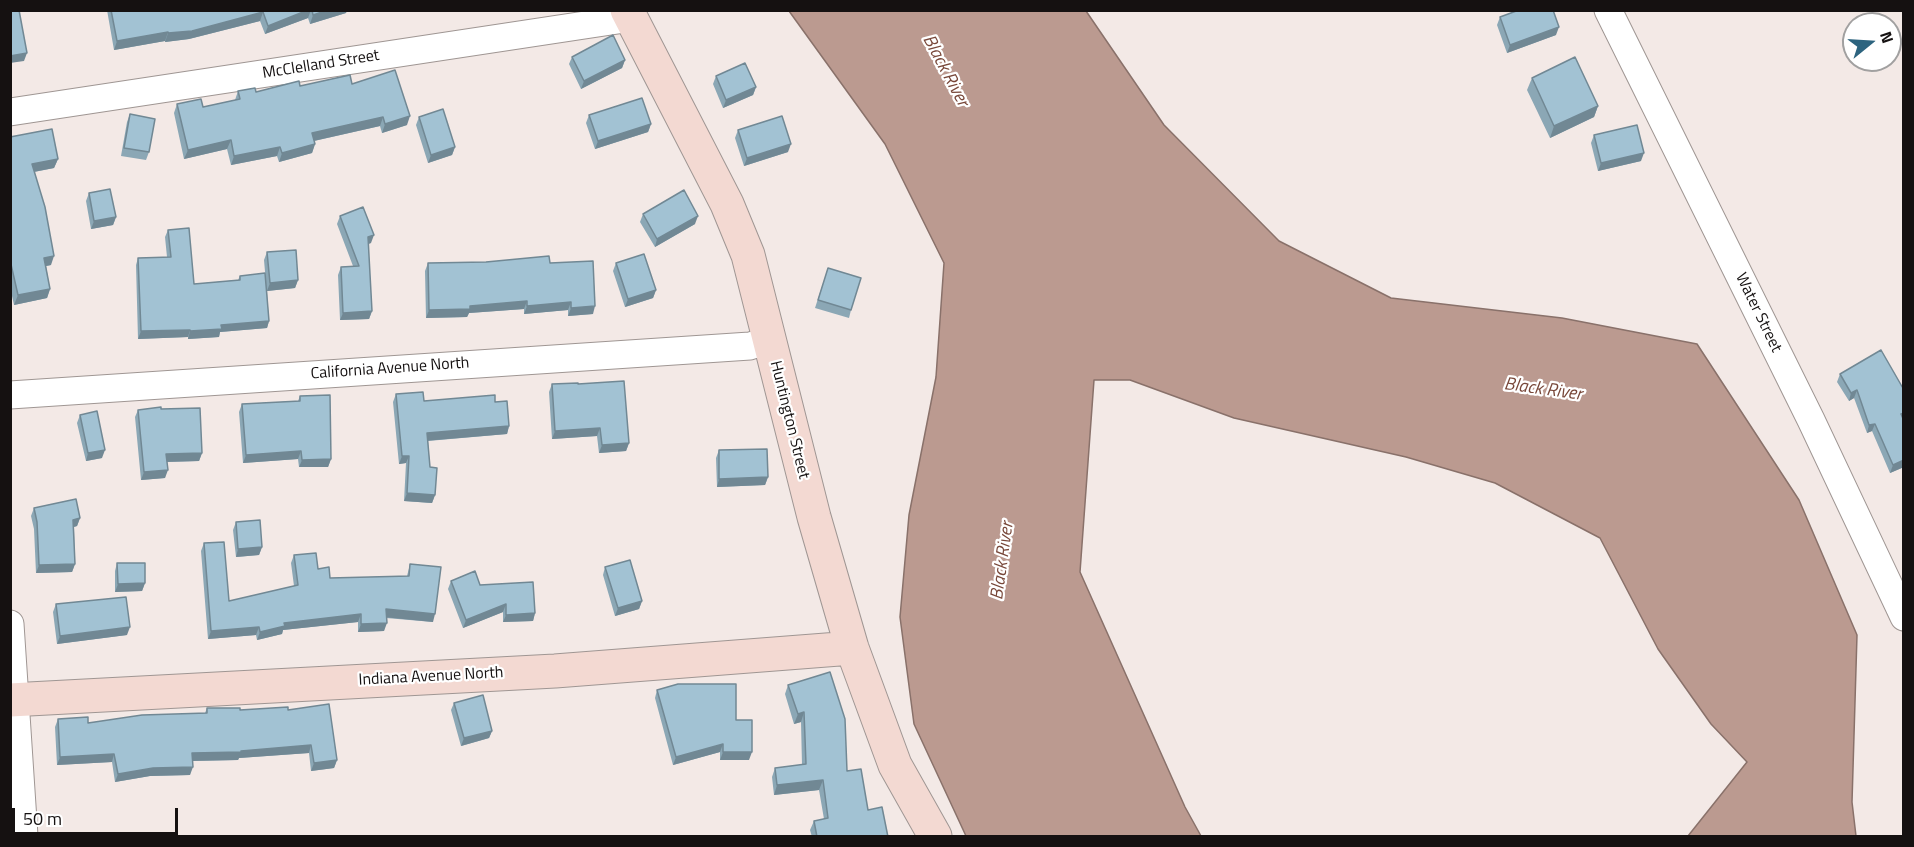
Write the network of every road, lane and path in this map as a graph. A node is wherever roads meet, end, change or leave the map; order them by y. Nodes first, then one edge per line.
1 (1608, 10) edge
2 (629, 14) edge
3 (10, 112) edge
4 (769, 340) junction
5 (10, 395) edge
6 (1904, 617) edge
7 (10, 624) edge
8 (852, 648) junction
9 (14, 700) edge
10 (24, 837) edge
11 (935, 837) edge

1 - 6 street, Water Street
2 - 3 street, McClelland Street
2 - 4 street, Huntington Street
4 - 5 street, California Avenue North
4 - 8 street, Huntington Street
7 - 9 street
8 - 9 street, Indiana Avenue North
8 - 11 street, Huntington Street
9 - 10 street

